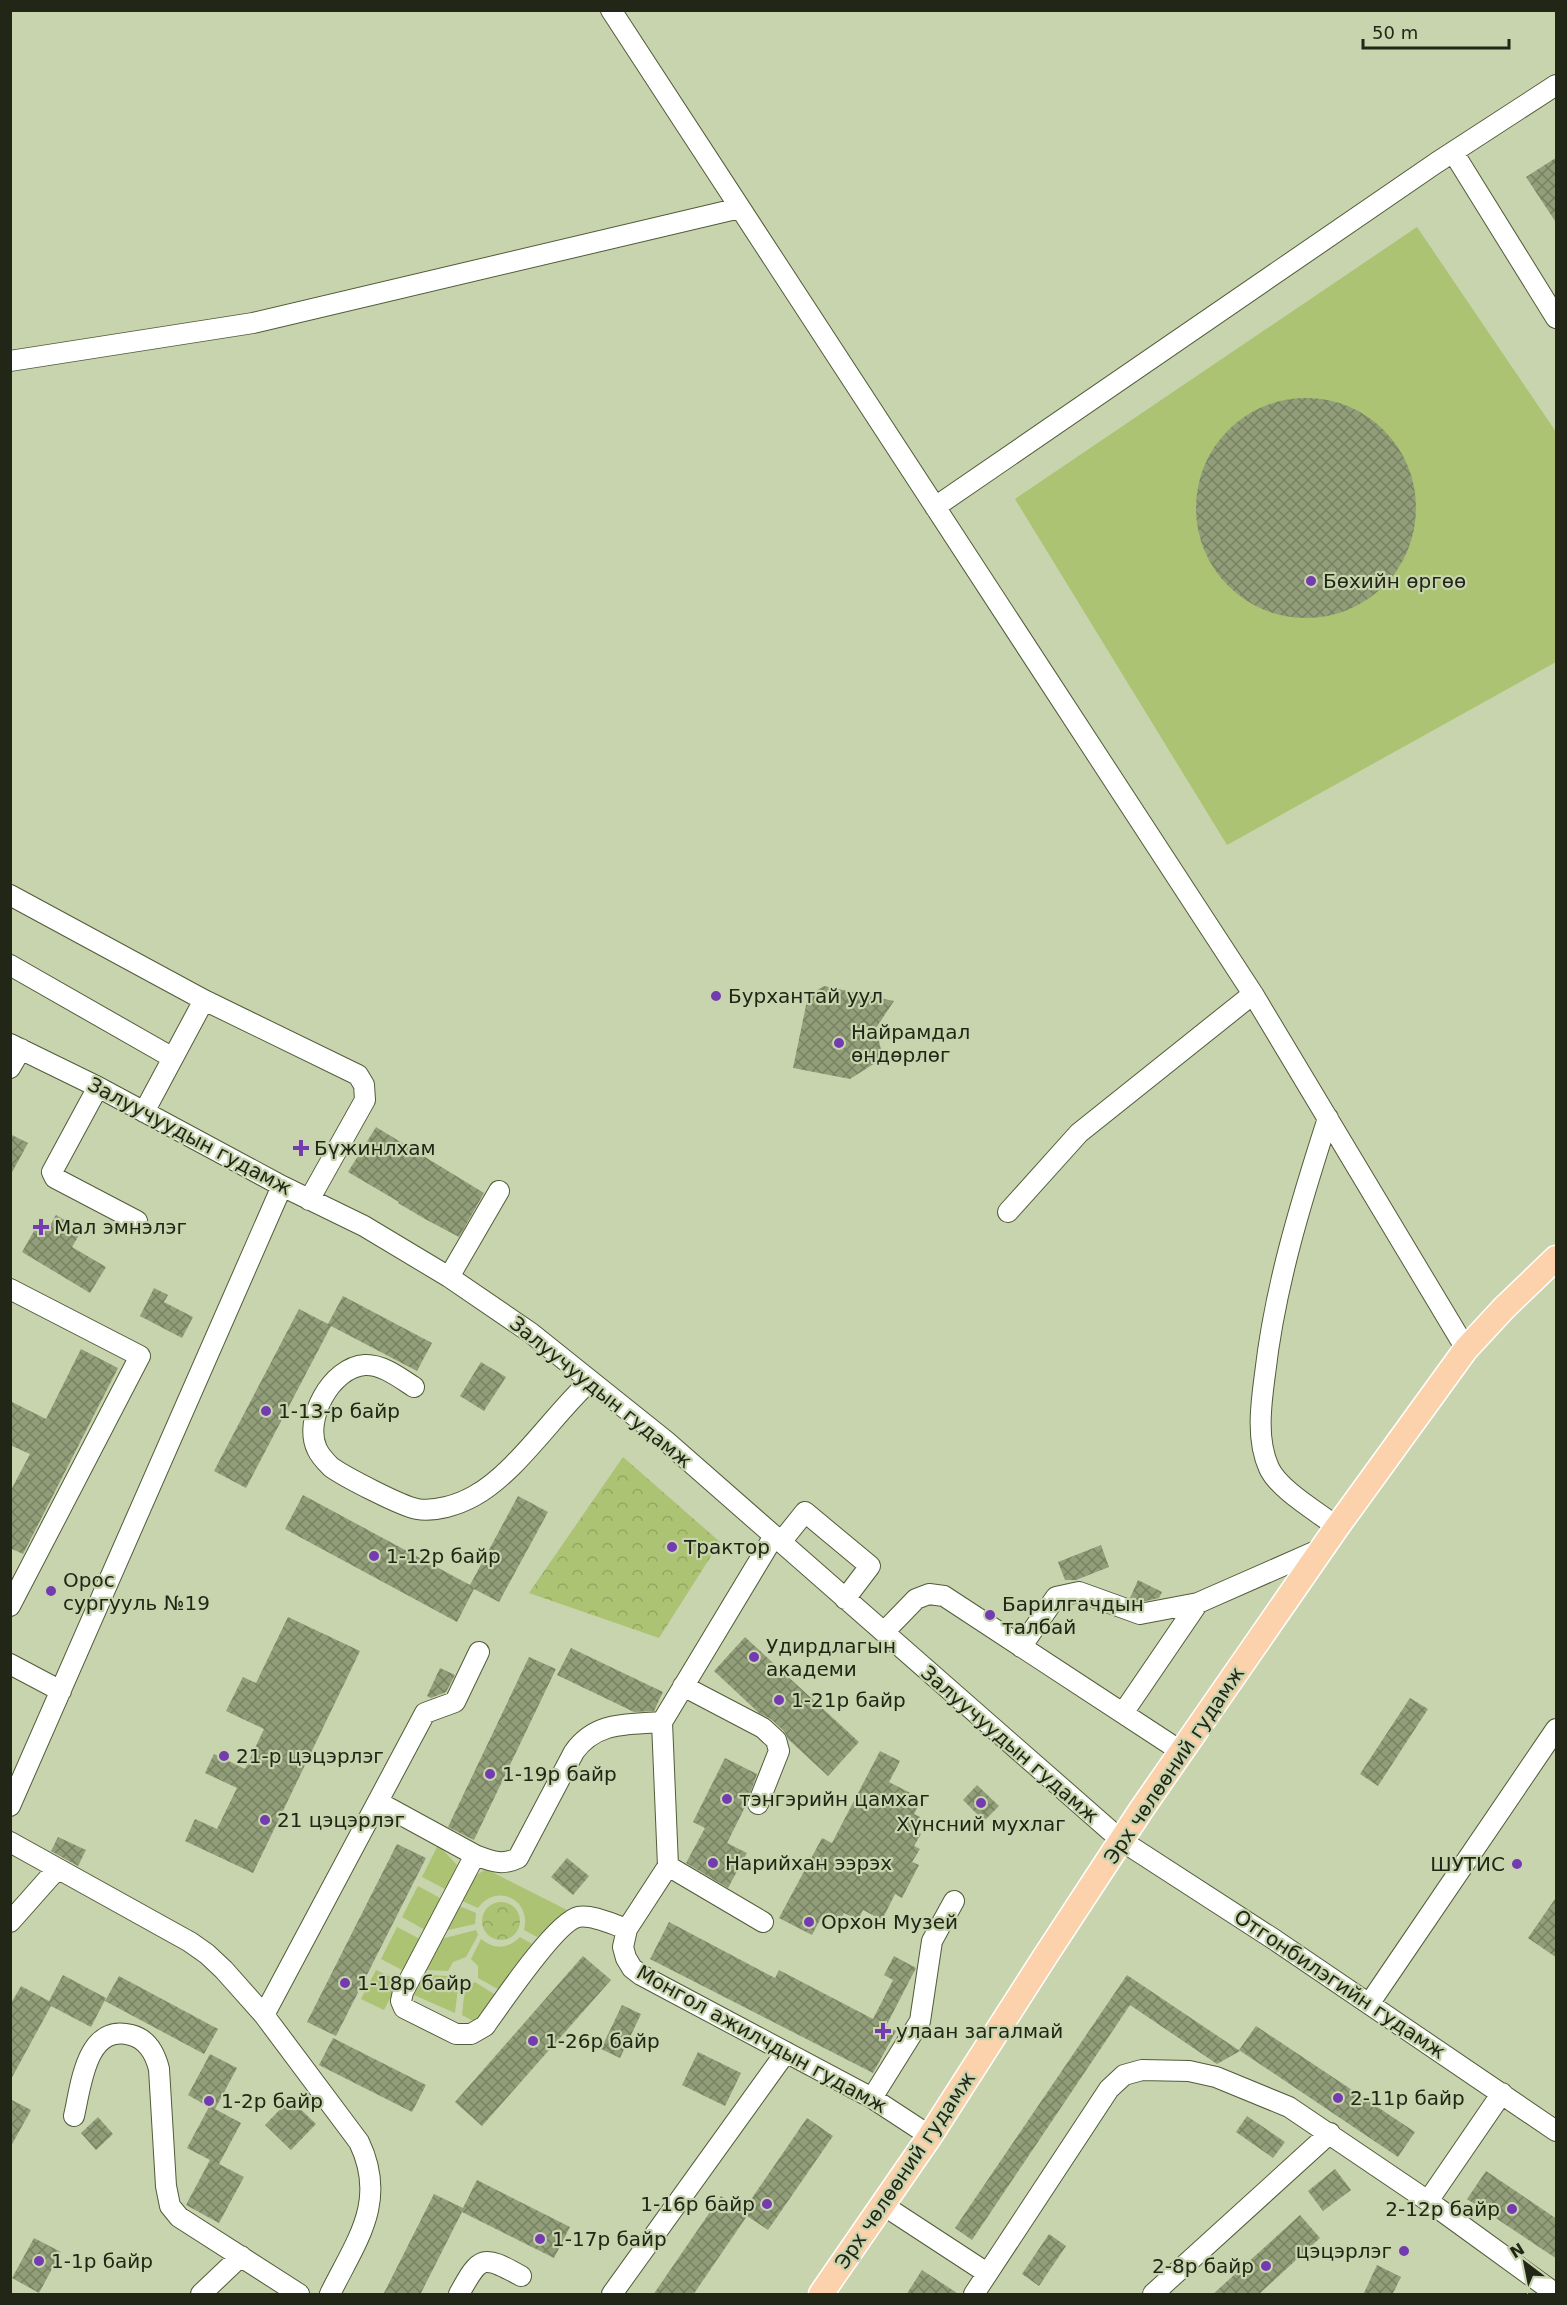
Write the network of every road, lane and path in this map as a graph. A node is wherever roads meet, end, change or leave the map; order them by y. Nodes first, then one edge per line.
1 (611, 10) edge
2 (1557, 85) edge
3 (1453, 152) junction
4 (741, 208) junction
5 (1557, 318) edge
6 (10, 361) edge
7 (935, 507) junction
8 (10, 894) edge
9 (10, 965) edge
10 (1253, 993) junction
11 (204, 1000) junction
12 (16, 1046) edge
13 (173, 1058) junction
14 (10, 1068) edge
15 (98, 1087) junction
16 (144, 1112) junction
17 (1328, 1118) junction
18 (282, 1186) junction
19 (499, 1191) dead end
20 (309, 1200) junction
21 (1008, 1212) dead end
22 (137, 1221) dead end
23 (1557, 1258) edge
24 (449, 1277) junction
25 (10, 1289) edge
26 (1466, 1349) junction
27 (590, 1381) junction
28 (414, 1387) dead end
29 (1337, 1527) junction
30 (777, 1539) junction
31 (1323, 1548) junction
32 (845, 1599) junction
33 (1198, 1603) junction
34 (10, 1605) edge
35 (884, 1632) junction
36 (1021, 1647) junction
37 (479, 1652) dead end
38 (10, 1664) edge
39 (683, 1686) junction
40 (61, 1691) junction
41 (1123, 1713) junction
42 (662, 1722) junction
43 (1557, 1729) edge
44 (1182, 1752) junction
45 (378, 1802) junction
46 (758, 1804) dead end
47 (10, 1806) edge
48 (1122, 1841) junction
49 (10, 1842) edge
50 (475, 1855) junction
51 (668, 1866) junction
52 (57, 1869) junction
53 (954, 1901) dead end
54 (10, 1922) edge
55 (763, 1922) dead end
56 (627, 1929) junction
57 (1369, 2004) junction
58 (264, 2015) junction
59 (786, 2052) junction
60 (1502, 2093) junction
61 (872, 2098) junction
62 (74, 2116) dead end
63 (1557, 2131) edge
64 (1330, 2133) junction
65 (930, 2136) junction
66 (1428, 2201) junction
67 (883, 2205) junction
68 (241, 2256) junction
69 (987, 2273) junction
70 (521, 2276) dead end
71 (1532, 2288) edge
72 (1557, 2294) edge
73 (201, 2295) edge
74 (298, 2295) edge
75 (330, 2295) edge
76 (459, 2295) edge
77 (612, 2295) edge
78 (821, 2295) edge
79 (974, 2295) edge
80 (1153, 2295) edge

1 - 4 street
2 - 3 street
3 - 5 street
3 - 7 street
4 - 6 street
4 - 7 street
7 - 10 street
8 - 11 street
9 - 13 street
10 - 17 street
10 - 21 street
11 - 13 street
11 - 20 street
12 - 14 street
12 - 15 street, Залуучуудын гудамж
13 - 16 street
15 - 16 street, Залуучуудын гудамж
15 - 22 street
16 - 18 street, Залуучуудын гудамж
17 - 26 street
17 - 29 street
18 - 20 street, Залуучуудын гудамж
18 - 40 street
19 - 24 street
20 - 24 street, Залуучуудын гудамж
23 - 26 main road, Эрх чөлөөний гудамж
24 - 27 street, Залуучуудын гудамж
25 - 34 street
26 - 29 main road, Эрх чөлөөний гудамж
27 - 28 street
27 - 30 street, Залуучуудын гудамж
29 - 31 main road, Эрх чөлөөний гудамж
30 - 32 street, Залуучуудын гудамж
30 - 32 street
30 - 39 street
31 - 33 street
31 - 44 main road, Эрх чөлөөний гудамж
32 - 35 street, Залуучуудын гудамж
33 - 36 street
33 - 41 street
35 - 36 street
35 - 48 street, Залуучуудын гудамж
36 - 41 street
37 - 45 street
38 - 40 street
39 - 42 street
39 - 46 street
40 - 47 street
41 - 44 street
42 - 50 street
42 - 51 street
43 - 57 street
44 - 48 main road, Эрх чөлөөний гудамж
45 - 50 street
45 - 58 street
48 - 57 street, Отгонбилэгийн гудамж
48 - 65 main road, Эрх чөлөөний гудамж
49 - 52 street
50 - 56 street
51 - 55 street
51 - 56 street
52 - 54 street
52 - 58 street
53 - 61 street
56 - 59 street, Монгол ажилчдын гудамж
57 - 60 street, Отгонбилэгийн гудамж
58 - 75 street
59 - 61 street, Монгол ажилчдын гудамж
59 - 77 street
60 - 63 street, Отгонбилэгийн гудамж
60 - 66 street
61 - 65 street, Монгол ажилчдын гудамж
62 - 68 street
64 - 66 street
64 - 69 street
64 - 80 street
65 - 67 main road, Эрх чөлөөний гудамж
66 - 71 street
67 - 69 street
67 - 78 main road, Эрх чөлөөний гудамж
68 - 73 street
68 - 74 street
69 - 79 street
70 - 76 street
71 - 72 street

